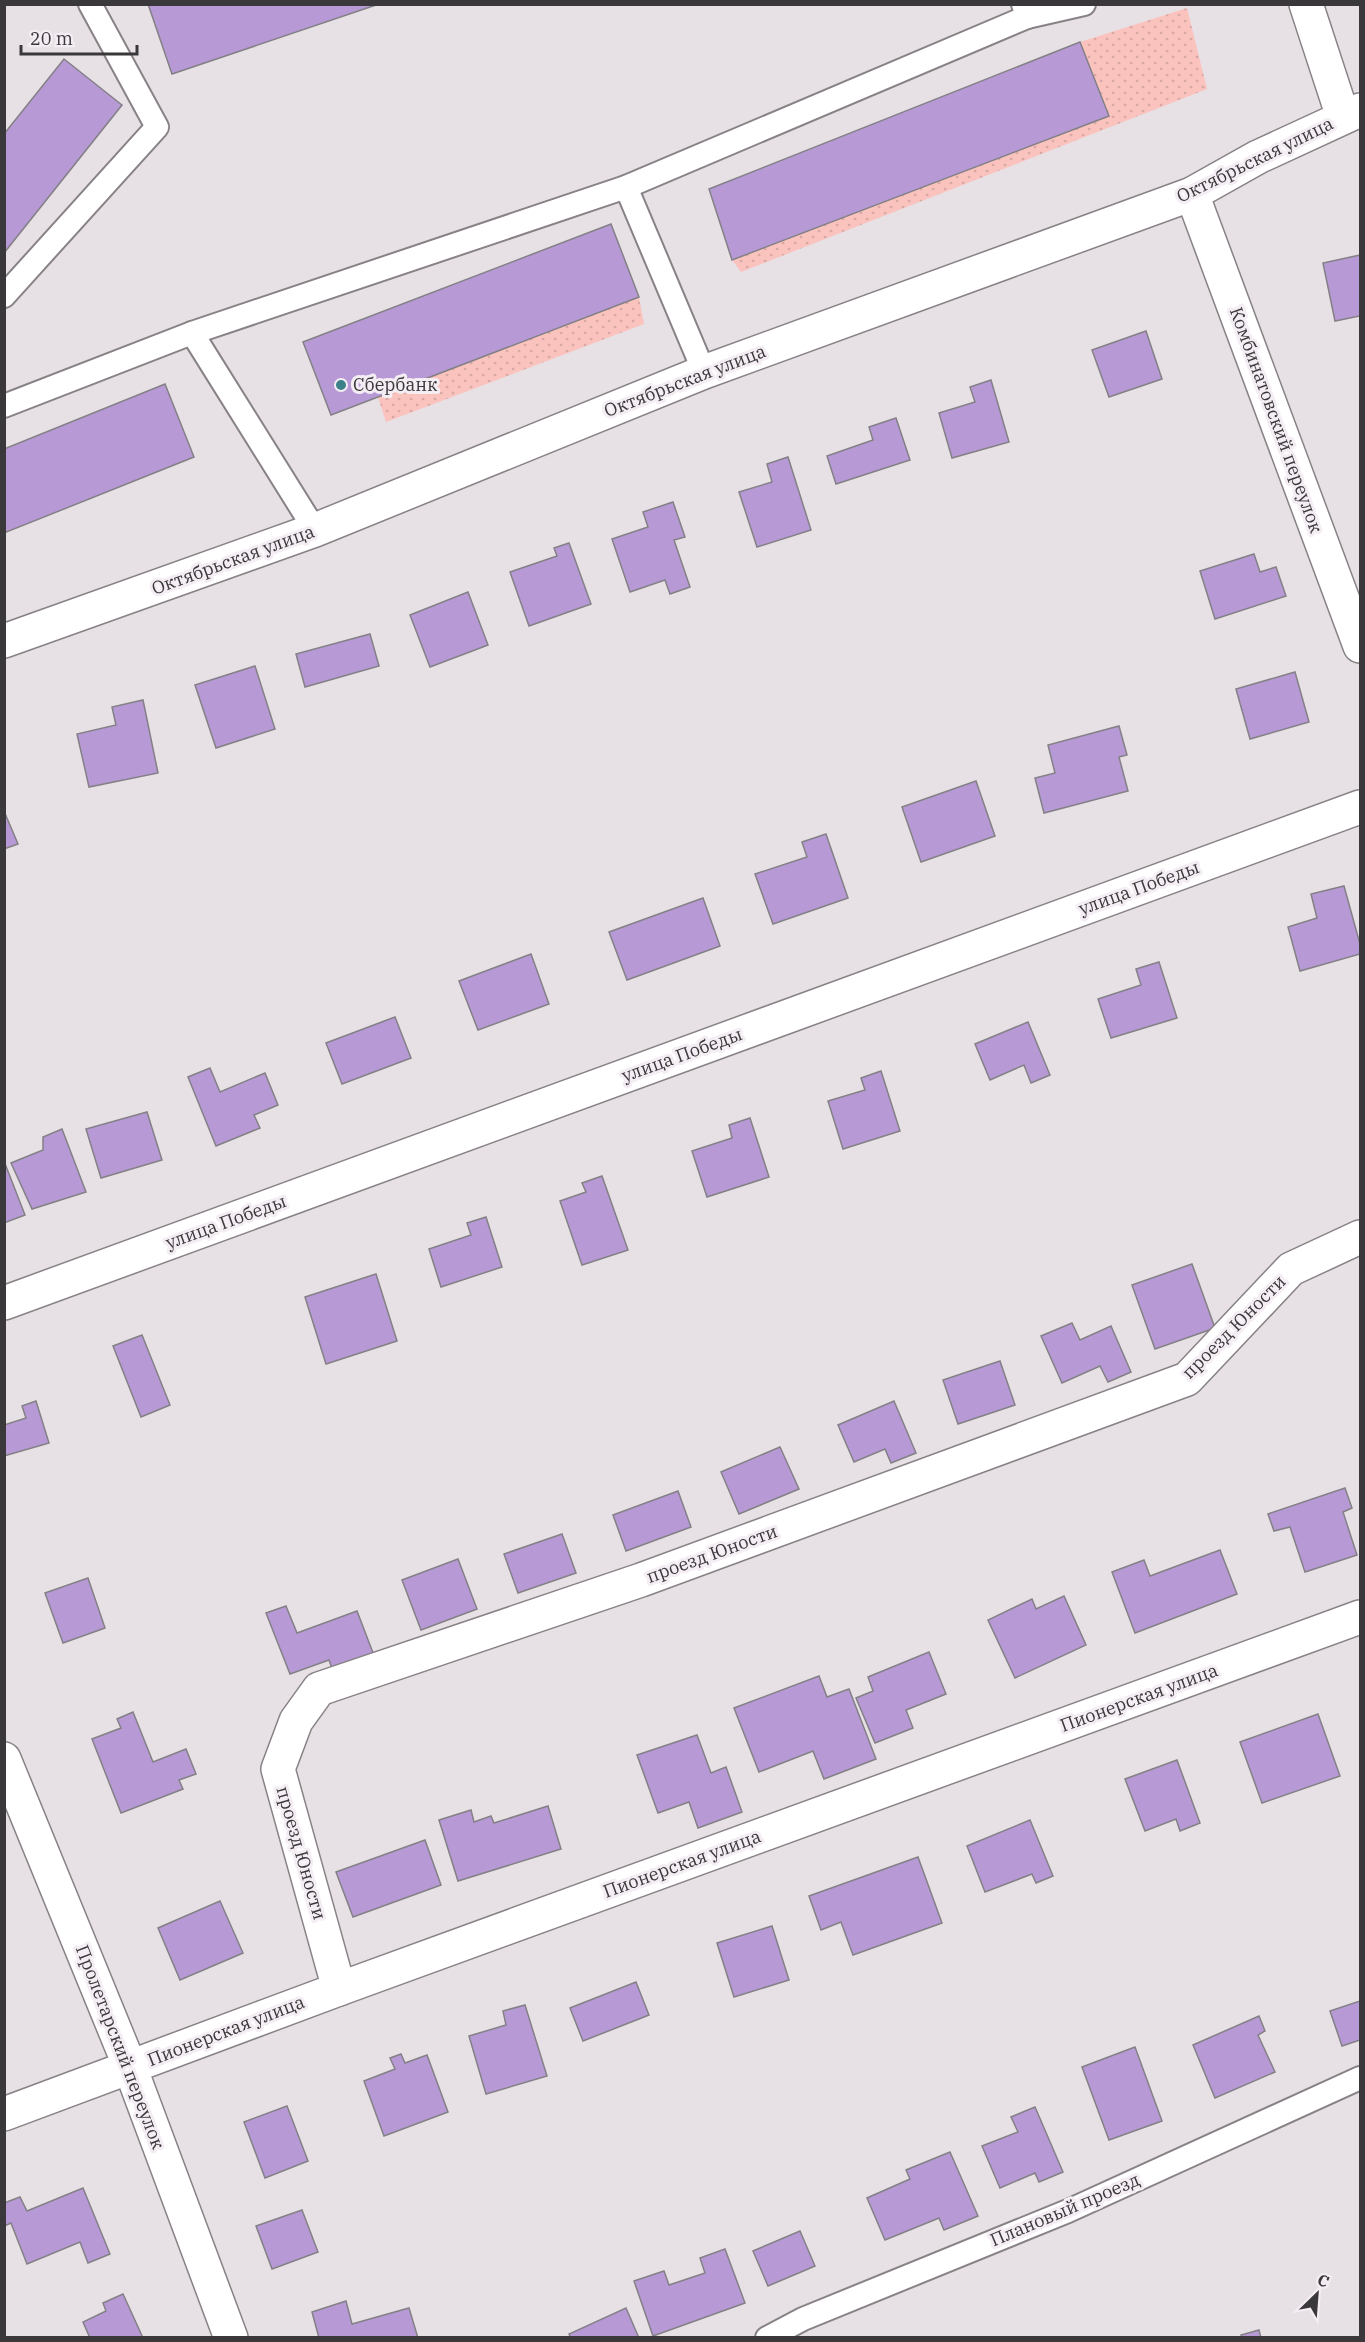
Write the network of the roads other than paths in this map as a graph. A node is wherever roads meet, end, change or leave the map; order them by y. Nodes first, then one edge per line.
1 (90, 4) edge
2 (1083, 4) edge
3 (1306, 4) edge
4 (1025, 11) edge
5 (1352, 114) edge
6 (626, 187) junction
7 (1192, 194) junction
8 (4, 296) edge
9 (192, 333) junction
10 (704, 372) junction
11 (4, 406) edge
12 (315, 530) junction
13 (4, 641) edge
14 (1360, 646) edge
15 (1360, 807) edge
16 (1360, 1237) edge
17 (4, 1303) edge
18 (1360, 1617) edge
19 (4, 1759) edge
20 (339, 1989) junction
21 (130, 2067) junction
22 (1360, 2078) edge
23 (4, 2114) edge
24 (231, 2337) edge
25 (767, 2337) edge

1 - 8 lane
2 - 4 lane
3 - 5 street
4 - 6 lane
5 - 7 street, Октябрьская улица
6 - 9 lane
6 - 10 lane
7 - 10 street, Октябрьская улица
7 - 14 street, Комбинатовский переулок
9 - 11 lane
9 - 12 lane
10 - 12 street, Октябрьская улица
12 - 13 street, Октябрьская улица
15 - 17 street, улица Победы
16 - 20 street, проезд Юности
18 - 20 street, Пионерская улица
19 - 21 street, Пролетарский переулок
20 - 21 street, Пионерская улица
21 - 23 street, Пионерская улица
21 - 24 street, Пролетарский переулок
22 - 25 lane, Плановый проезд

